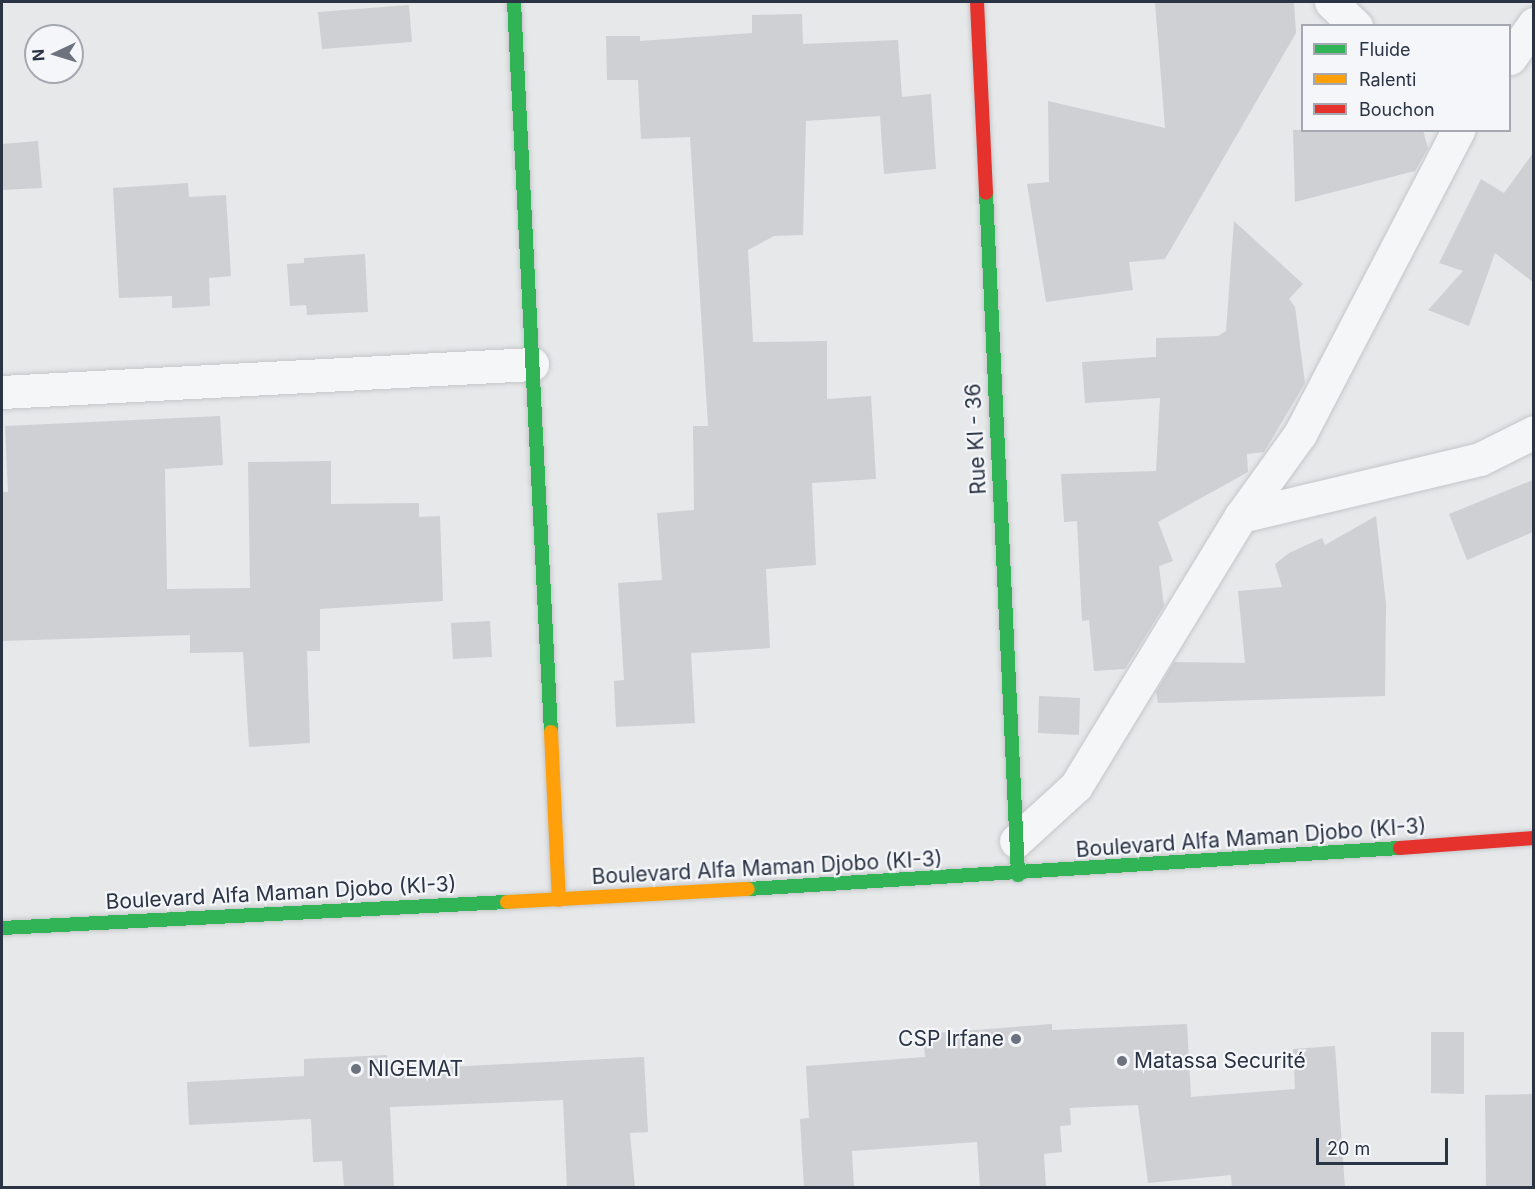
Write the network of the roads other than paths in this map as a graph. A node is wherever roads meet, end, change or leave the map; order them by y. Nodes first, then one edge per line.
1 (514, 2) edge
2 (977, 2) edge
3 (1331, 2) edge
4 (1354, 24) edge
5 (1533, 24) edge
6 (1511, 55) edge
7 (1457, 132) edge
8 (532, 364) junction
9 (2, 393) edge
10 (1533, 432) edge
11 (1241, 516) junction
12 (1533, 838) edge
13 (1016, 841) junction
14 (1018, 876) junction
15 (559, 900) junction
16 (2, 928) edge

1 - 8 street
2 - 13 street, Rue KI - 36
3 - 4 street
5 - 6 street
7 - 11 street
8 - 9 street
8 - 15 street
10 - 11 street
11 - 13 street
12 - 14 street, Boulevard Alfa Maman Djobo (KI-3)
13 - 14 street, Rue KI - 36
14 - 15 street, Boulevard Alfa Maman Djobo (KI-3)
15 - 16 street, Boulevard Alfa Maman Djobo (KI-3)

